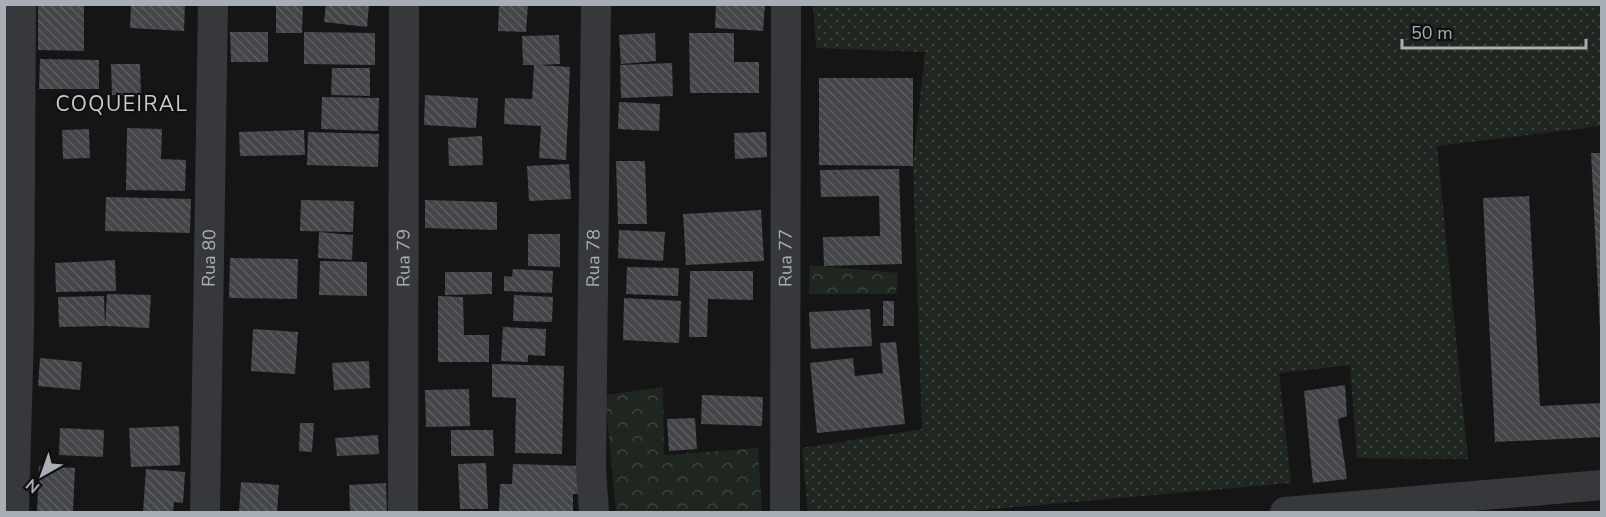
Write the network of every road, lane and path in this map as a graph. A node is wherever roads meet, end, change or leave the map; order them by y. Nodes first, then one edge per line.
1 (21, 4) edge
2 (213, 4) edge
3 (404, 4) edge
4 (596, 4) edge
5 (786, 4) edge
6 (12, 330) edge
7 (1602, 485) edge
8 (1398, 507) edge
9 (14, 511) edge
10 (205, 513) edge
11 (404, 513) edge
12 (594, 513) edge
13 (785, 513) edge
14 (1285, 513) edge

1 - 6 street
2 - 10 street, Rua 80
3 - 11 street, Rua 79
4 - 12 street, Rua 78
5 - 13 street, Rua 77
6 - 9 street
7 - 8 street
8 - 14 street

